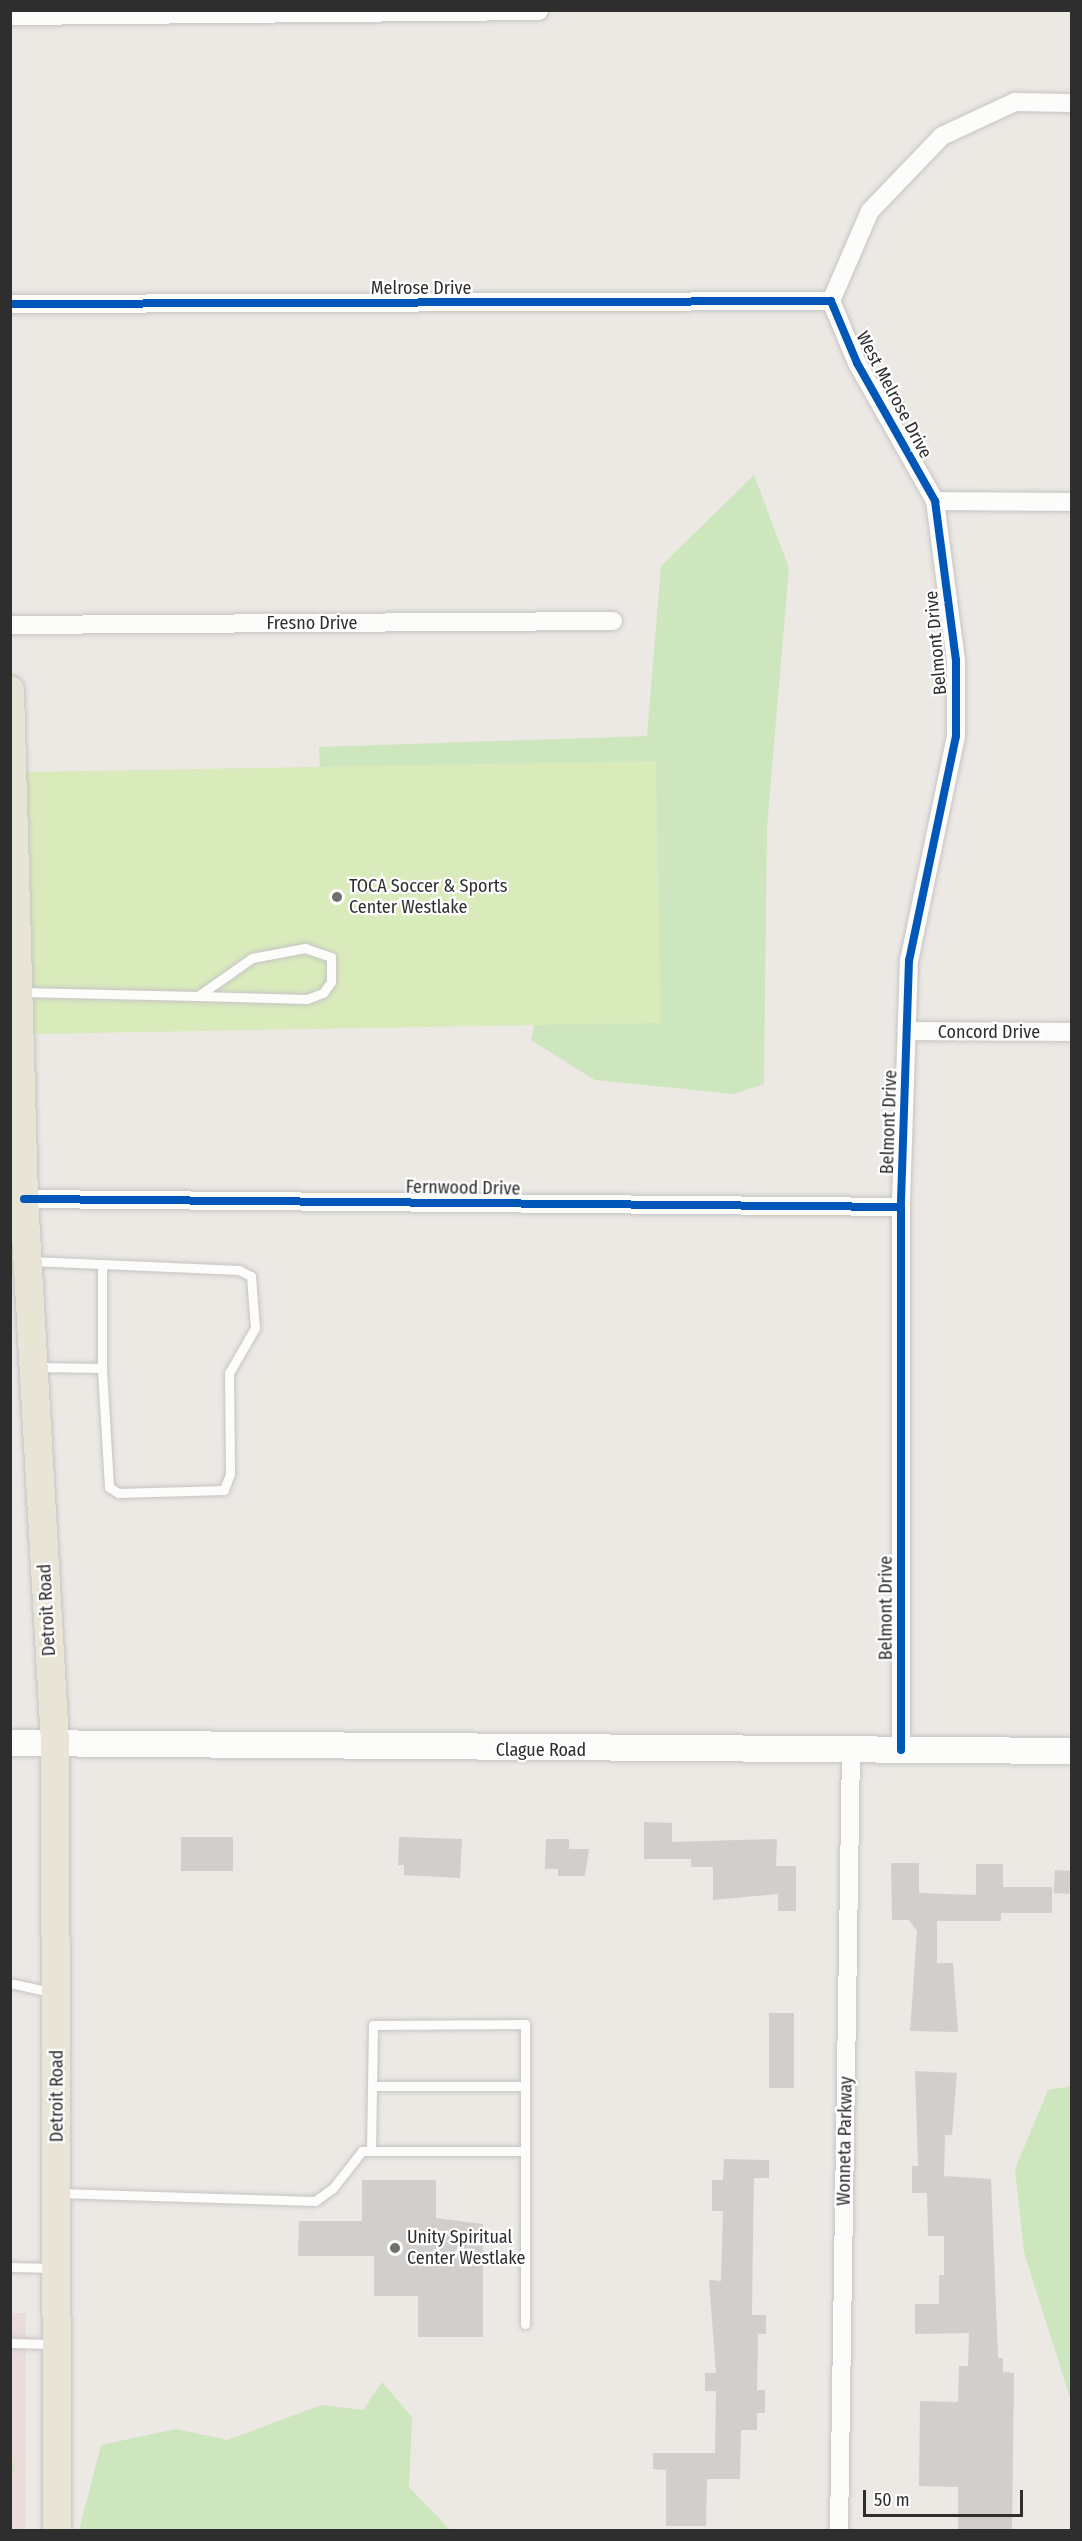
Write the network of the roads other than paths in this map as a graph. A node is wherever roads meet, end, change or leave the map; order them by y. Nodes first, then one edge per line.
1 (539, 11) edge
2 (10, 16) edge
3 (1071, 103) edge
4 (831, 301) junction
5 (10, 304) edge
6 (935, 501) junction
7 (1071, 502) edge
8 (614, 621) dead end
9 (10, 625) edge
10 (10, 690) edge
11 (13, 896) edge
12 (19, 992) junction
13 (198, 996) junction
14 (907, 1031) junction
15 (1071, 1032) edge
16 (24, 1199) junction
17 (901, 1207) junction
18 (28, 1261) junction
19 (102, 1264) junction
20 (33, 1368) junction
21 (102, 1368) junction
22 (55, 1742) junction
23 (10, 1743) edge
24 (901, 1750) junction
25 (850, 1751) junction
26 (1071, 1751) edge
27 (10, 1983) edge
28 (56, 1993) junction
29 (372, 2086) junction
30 (525, 2086) junction
31 (371, 2149) junction
32 (525, 2151) junction
33 (56, 2193) junction
34 (10, 2267) edge
35 (57, 2269) junction
36 (525, 2324) dead end
37 (10, 2343) edge
38 (57, 2344) junction
39 (57, 2530) edge
40 (839, 2530) edge

1 - 2 street
3 - 4 street
4 - 5 street, Melrose Drive
4 - 6 street, West Melrose Drive
6 - 7 street
6 - 14 street, Belmont Drive
8 - 9 street, Fresno Drive
10 - 11 main road, Detroit Road
11 - 12 main road, Detroit Road
12 - 13 lane
12 - 16 main road, Detroit Road
13 - 13 lane
14 - 15 street, Concord Drive
14 - 17 street, Belmont Drive
16 - 17 street, Fernwood Drive
16 - 18 main road, Detroit Road
17 - 24 street, Belmont Drive
18 - 19 lane
18 - 20 main road, Detroit Road
19 - 21 lane
19 - 21 lane
20 - 21 lane
20 - 22 main road, Detroit Road
22 - 23 main road, Clague Road
22 - 25 main road, Clague Road
22 - 28 main road, Detroit Road
24 - 25 main road, Clague Road
24 - 26 main road, Clague Road
25 - 40 street, Wonneta Parkway
27 - 28 lane
28 - 33 main road, Detroit Road
29 - 30 lane
29 - 30 lane
29 - 31 lane
30 - 32 lane
31 - 32 lane
31 - 33 lane
32 - 36 lane
33 - 35 main road, Detroit Road
34 - 35 lane
35 - 38 main road, Detroit Road
37 - 38 lane
38 - 39 main road, Detroit Road

